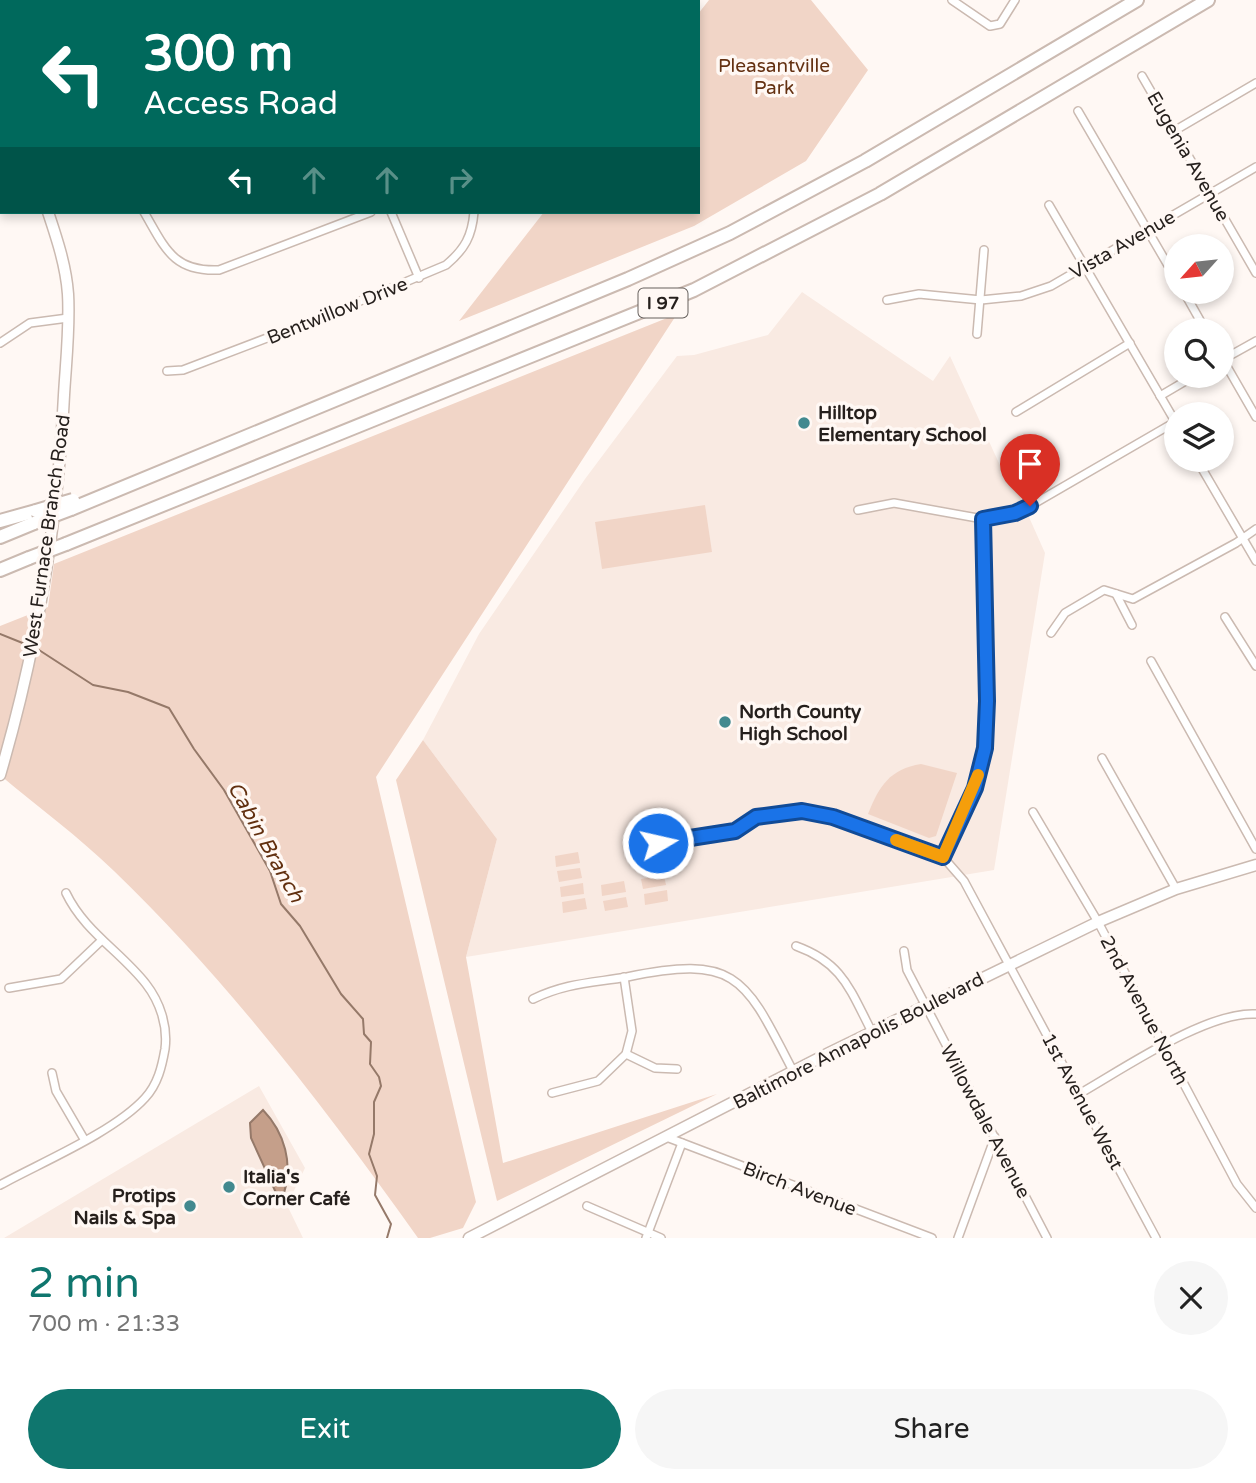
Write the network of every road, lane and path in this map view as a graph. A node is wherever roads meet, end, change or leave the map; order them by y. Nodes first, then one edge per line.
1 (952, 0) edge
2 (1015, 0) edge
3 (1137, 0) edge
4 (1208, 0) edge
5 (1142, 76) dead end
6 (1256, 83) edge
7 (1078, 111) dead end
8 (1174, 131) junction
9 (1256, 167) edge
10 (1210, 193) junction
11 (1049, 205) dead end
12 (49, 214) edge
13 (145, 214) edge
14 (366, 214) edge
15 (392, 214) edge
16 (474, 214) edge
17 (1147, 230) junction
18 (984, 250) dead end
19 (1252, 258) edge
20 (1164, 259) edge
21 (1085, 265) junction
22 (1256, 273) edge
23 (419, 278) junction
24 (887, 300) dead end
25 (981, 300) junction
26 (68, 318) junction
27 (977, 334) dead end
28 (1256, 341) edge
29 (0, 343) edge
30 (1130, 343) junction
31 (1234, 353) edge
32 (167, 370) dead end
33 (1234, 379) edge
34 (1174, 388) edge
35 (1160, 396) junction
36 (1164, 403) edge
37 (1016, 412) dead end
38 (1256, 417) edge
39 (1164, 430) edge
40 (1205, 472) edge
41 (858, 510) dead end
42 (35, 517) junction
43 (983, 519) junction
44 (0, 521) edge
45 (1256, 529) edge
46 (0, 537) edge
47 (1243, 538) junction
48 (1256, 561) edge
49 (0, 570) edge
50 (1116, 594) junction
51 (1225, 617) dead end
52 (1132, 625) dead end
53 (1051, 633) dead end
54 (1152, 661) dead end
55 (1256, 666) edge
56 (1102, 758) dead end
57 (0, 775) edge
58 (1033, 812) dead end
59 (658, 843) dead end
60 (1256, 849) edge
61 (943, 857) junction
62 (1256, 865) edge
63 (1176, 889) junction
64 (66, 893) dead end
65 (1097, 922) junction
66 (102, 940) junction
67 (796, 946) dead end
68 (904, 951) dead end
69 (1009, 964) junction
70 (624, 977) junction
71 (9, 988) dead end
72 (533, 999) dead end
73 (925, 1005) junction
74 (1256, 1014) edge
75 (872, 1032) junction
76 (1165, 1046) junction
77 (626, 1054) junction
78 (677, 1069) dead end
79 (793, 1072) junction
80 (52, 1073) dead end
81 (552, 1093) dead end
82 (1079, 1094) junction
83 (669, 1138) junction
84 (995, 1138) junction
85 (84, 1139) junction
86 (682, 1143) junction
87 (0, 1185) edge
88 (587, 1206) dead end
89 (1256, 1208) edge
90 (647, 1236) edge
91 (469, 1238) edge
92 (661, 1238) edge
93 (932, 1238) edge
94 (958, 1238) edge
95 (1047, 1238) edge
96 (1156, 1238) edge

1 - 2 street
3 - 42 highway, I 97, bridge
4 - 49 highway, I 97, bridge
5 - 8 street, Eugenia Avenue
6 - 8 street
7 - 17 street
8 - 10 street, Eugenia Avenue
9 - 10 street, Vista Avenue
10 - 17 street, Vista Avenue
10 - 19 street, Eugenia Avenue
11 - 21 street
12 - 26 main road, West Furnace Branch Road
13 - 14 street
15 - 23 street
16 - 23 street, Bentwillow Drive
17 - 20 street
17 - 21 street, Vista Avenue
18 - 25 street
19 - 22 street, Eugenia Avenue
21 - 25 street, Vista Avenue
21 - 30 street
23 - 32 street, Bentwillow Drive
24 - 25 street, Vista Avenue
25 - 27 street
26 - 29 street
26 - 57 main road, West Furnace Branch Road
28 - 31 street
30 - 35 street
30 - 37 street
33 - 38 street
34 - 35 street
35 - 36 street
39 - 43 street
40 - 47 street
41 - 43 street
42 - 44 highway
42 - 46 highway
43 - 61 street
45 - 47 street
47 - 48 street
47 - 50 street
50 - 52 street
50 - 53 street
51 - 55 street
54 - 60 street
56 - 63 street
58 - 65 street, 2nd Avenue North
59 - 61 street
61 - 69 street, 1st Avenue West
62 - 63 main road, Baltimore Annapolis Boulevard
63 - 65 main road, Baltimore Annapolis Boulevard
64 - 66 street
65 - 69 main road, Baltimore Annapolis Boulevard
65 - 76 street, 2nd Avenue North
66 - 71 street
66 - 85 street
67 - 75 street
68 - 73 street, Willowdale Avenue
69 - 73 main road, Baltimore Annapolis Boulevard
69 - 82 street, 1st Avenue West
70 - 72 street
70 - 77 street
70 - 79 street
73 - 75 main road, Baltimore Annapolis Boulevard
73 - 84 street, Willowdale Avenue
74 - 76 street
75 - 79 main road, Baltimore Annapolis Boulevard
76 - 82 street
76 - 89 street, 2nd Avenue North
77 - 78 street
77 - 81 street
79 - 83 main road, Baltimore Annapolis Boulevard
80 - 85 street
82 - 96 street, 1st Avenue West
83 - 86 street, Birch Avenue
83 - 91 main road, Baltimore Annapolis Boulevard
84 - 94 street
84 - 95 street, Willowdale Avenue
85 - 87 street
86 - 90 street
86 - 93 street, Birch Avenue
88 - 90 street
90 - 92 street

